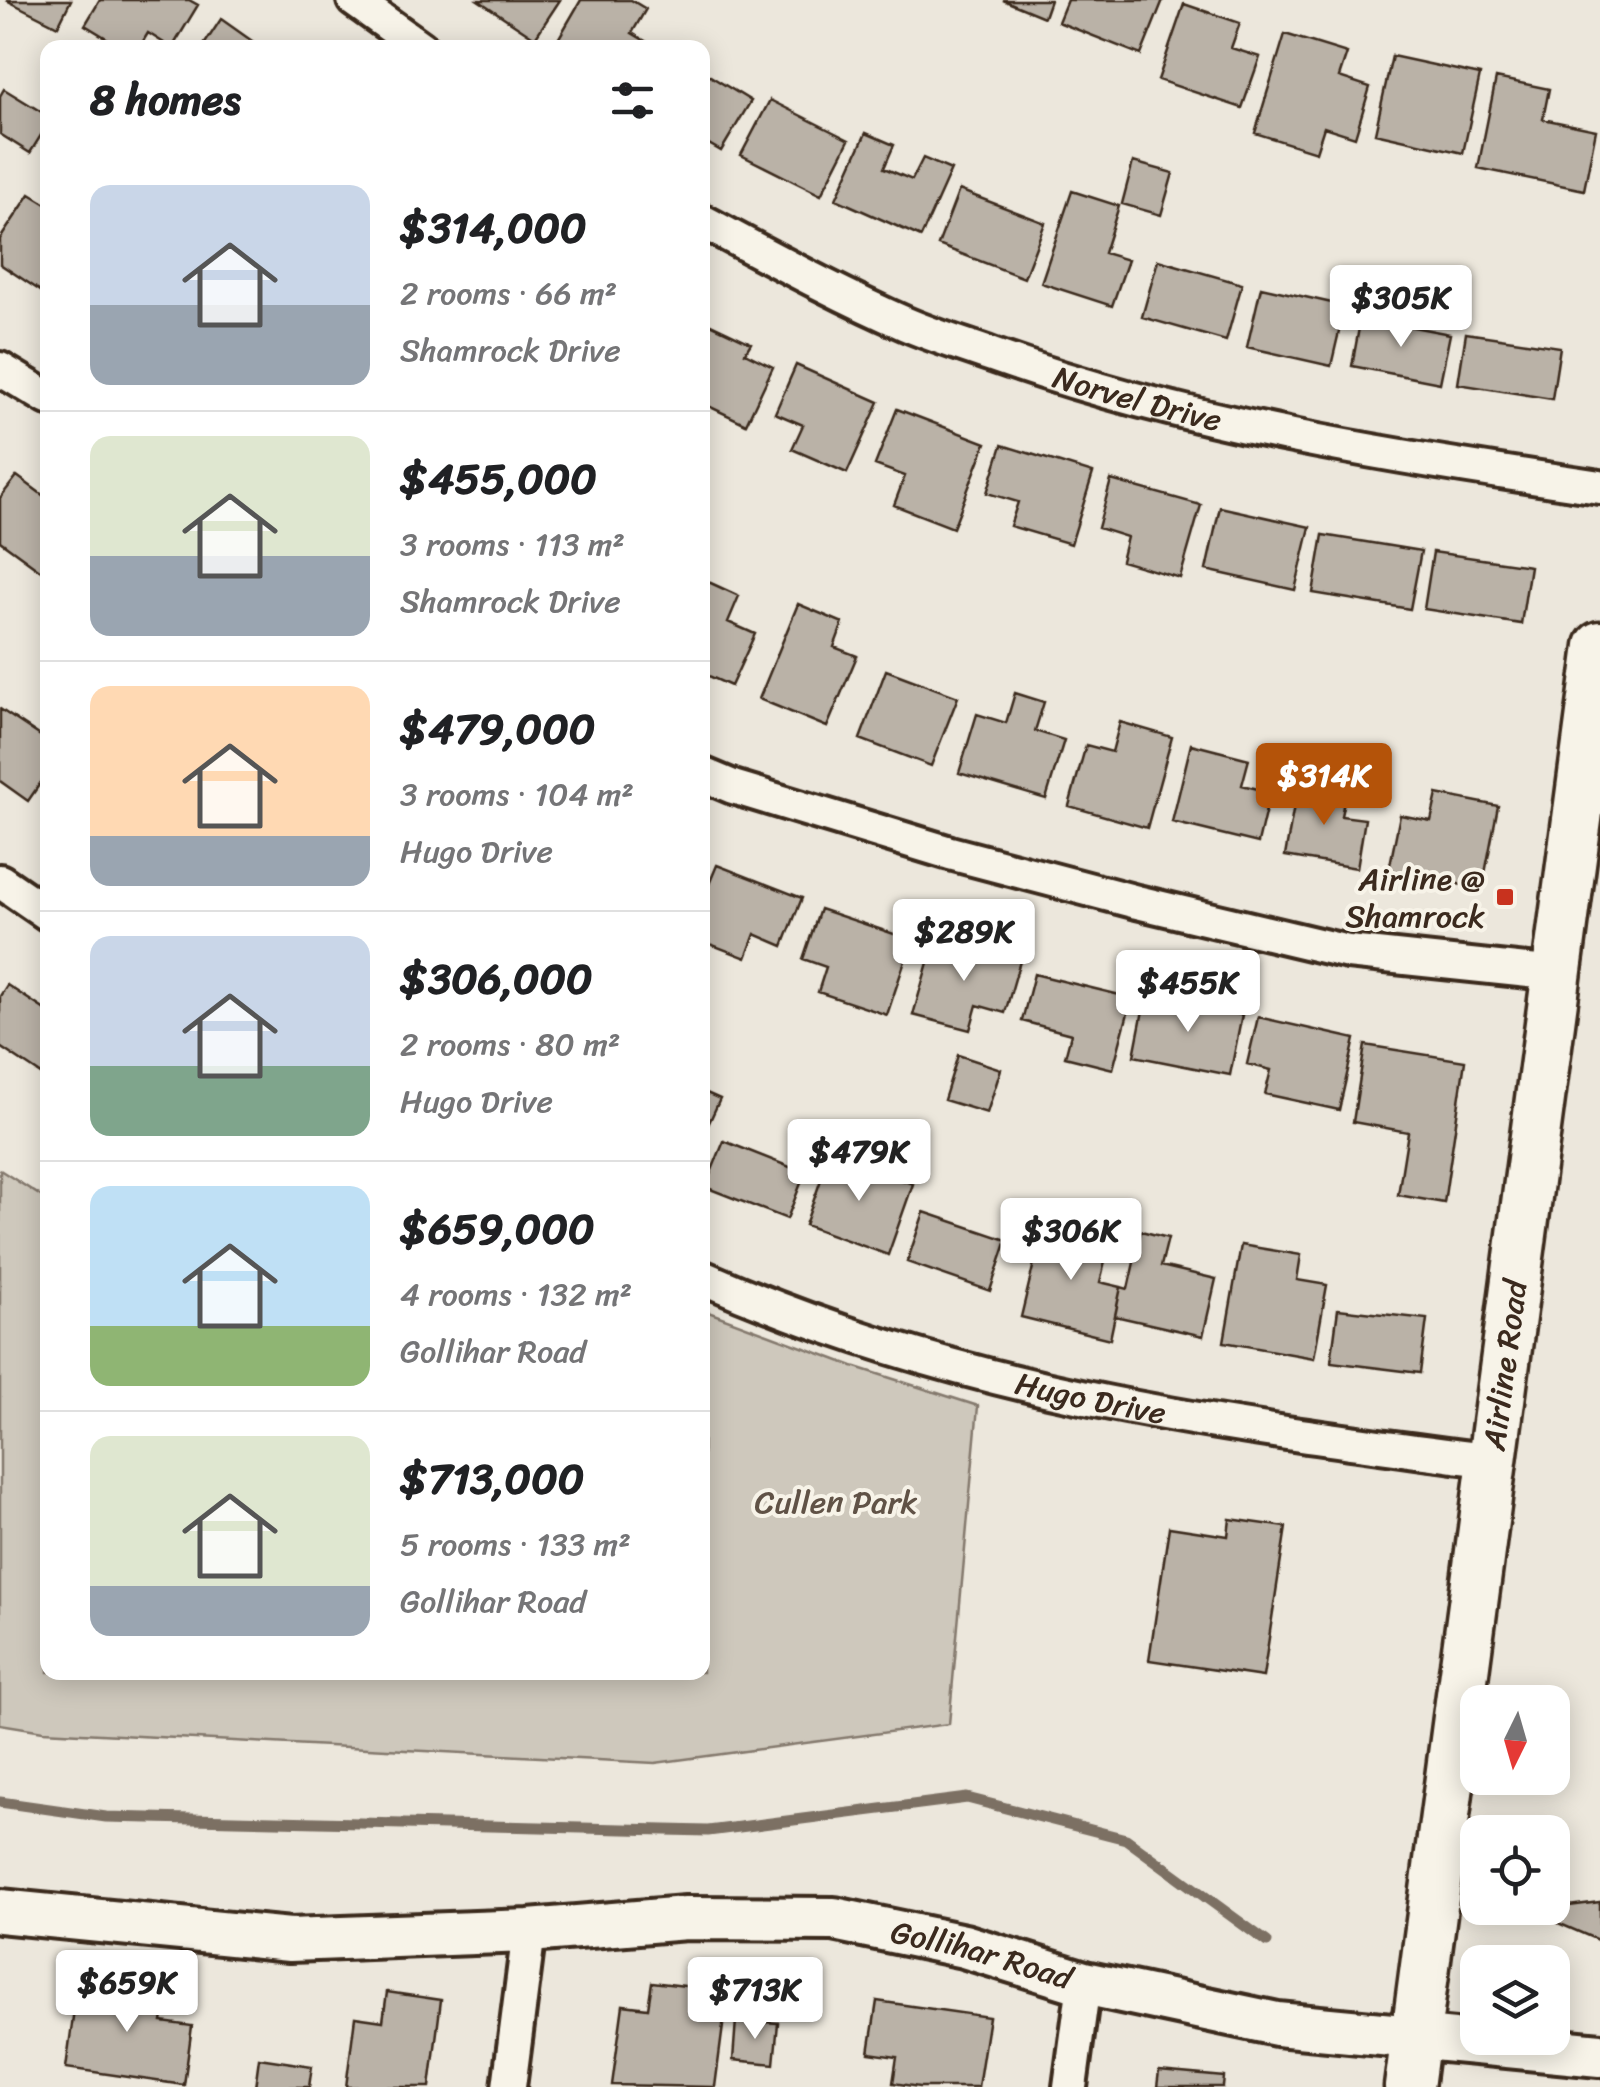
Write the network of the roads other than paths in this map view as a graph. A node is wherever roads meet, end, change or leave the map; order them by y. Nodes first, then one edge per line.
1 (354, 0) edge
2 (410, 40) edge
3 (710, 226) edge
4 (0, 369) edge
5 (40, 393) edge
6 (1600, 487) edge
7 (1600, 646) edge
8 (710, 777) edge
9 (0, 881) edge
10 (40, 908) edge
11 (1556, 974) junction
12 (710, 1281) edge
13 (1492, 1462) junction
14 (0, 1911) edge
15 (529, 1931) junction
16 (1084, 1982) junction
17 (1416, 2036) junction
18 (1600, 2054) edge
19 (509, 2087) edge
20 (1070, 2087) edge
21 (1409, 2087) edge

1 - 2 street
3 - 6 street, Norvel Drive
4 - 5 street
7 - 11 main road, Airline Road
8 - 11 street
9 - 10 street
11 - 13 main road, Airline Road
12 - 13 street, Hugo Drive
13 - 17 main road, Airline Road
14 - 15 street, Gollihar Road
15 - 16 street, Gollihar Road
15 - 19 street
16 - 17 street, Gollihar Road
16 - 20 street
17 - 18 street, Gollihar Road
17 - 21 main road, Airline Road

